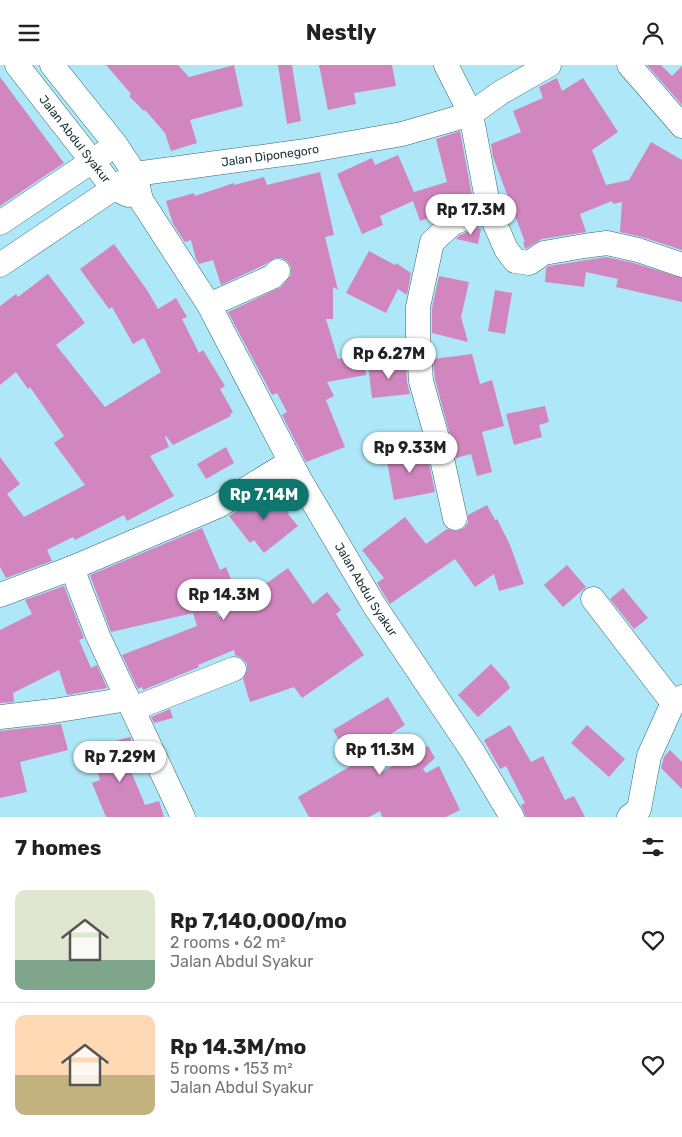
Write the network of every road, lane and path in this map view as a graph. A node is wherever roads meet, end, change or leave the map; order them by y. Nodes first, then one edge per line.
1 (17, 65) edge
2 (52, 65) edge
3 (446, 65) edge
4 (549, 65) edge
5 (629, 65) edge
6 (471, 114) junction
7 (682, 126) edge
8 (116, 145) junction
9 (91, 161) junction
10 (135, 174) junction
11 (112, 189) junction
12 (141, 200) junction
13 (489, 210) junction
14 (0, 223) edge
15 (0, 265) edge
16 (682, 265) edge
17 (278, 271) dead end
18 (209, 305) junction
19 (290, 462) junction
20 (455, 518) dead end
21 (72, 568) junction
22 (0, 595) edge
23 (593, 599) dead end
24 (234, 669) dead end
25 (677, 700) edge
26 (131, 704) junction
27 (0, 717) edge
28 (183, 817) edge
29 (512, 817) edge
30 (629, 817) edge

1 - 9 street, Jalan Abdul Syakur
2 - 8 street, Jalan Abdul Syakur
3 - 6 street
4 - 6 street, Jalan Diponegoro
5 - 7 street
6 - 10 street, Jalan Diponegoro
6 - 13 street
8 - 9 street
8 - 10 street, Jalan Abdul Syakur
9 - 11 street, Jalan Abdul Syakur
9 - 14 street
10 - 11 street, Jalan Diponegoro
10 - 12 street, Jalan Abdul Syakur
11 - 12 street, Jalan Abdul Syakur
11 - 15 street, Jalan Diponegoro
12 - 18 street, Jalan Abdul Syakur
13 - 16 street
13 - 20 street
17 - 18 street
18 - 19 street, Jalan Abdul Syakur
19 - 21 street
19 - 29 street, Jalan Abdul Syakur
21 - 22 street
21 - 26 street
23 - 25 street
24 - 26 street
25 - 30 street
26 - 27 street
26 - 28 street

